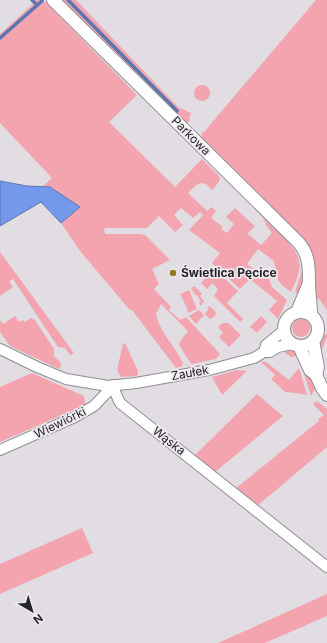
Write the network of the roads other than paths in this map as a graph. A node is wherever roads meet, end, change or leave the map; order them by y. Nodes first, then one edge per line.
1 (54, 0) edge
2 (309, 283) junction
3 (297, 312) junction
4 (311, 314) junction
5 (284, 330) junction
6 (313, 341) junction
7 (295, 345) junction
8 (0, 349) edge
9 (264, 352) junction
10 (316, 376) junction
11 (114, 385) junction
12 (327, 395) edge
13 (0, 450) edge
14 (327, 567) edge

1 - 2 street, Parkowa
2 - 3 street, Parkowa
2 - 4 street, Parkowa
3 - 4 street
3 - 5 street
4 - 6 street
5 - 7 street
5 - 9 street, Zaułek
6 - 7 street
6 - 10 street
7 - 9 street, Zaułek
7 - 10 street
8 - 11 street
9 - 11 street, Zaułek
10 - 12 street
11 - 13 street, Wiewiórki
11 - 14 street, Wąska

